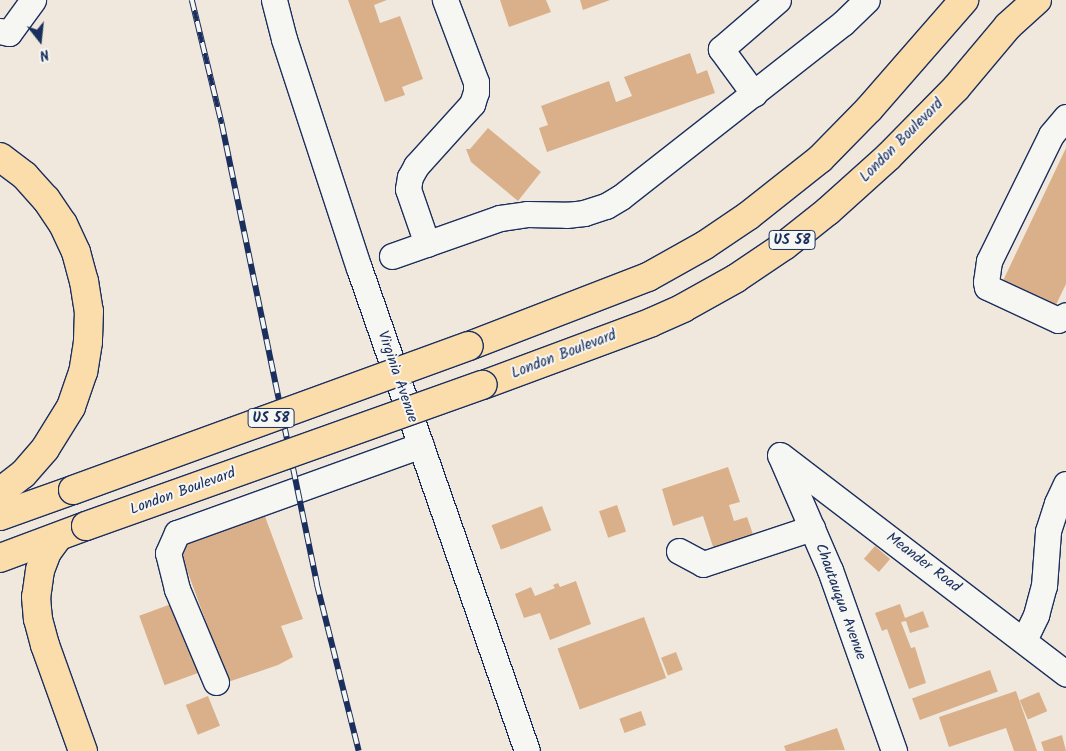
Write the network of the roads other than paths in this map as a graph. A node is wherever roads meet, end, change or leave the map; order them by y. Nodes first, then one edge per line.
1 (33, 0) edge
2 (274, 0) edge
3 (445, 0) edge
4 (778, 0) edge
5 (964, 0) edge
6 (1036, 0) edge
7 (860, 2) edge
8 (0, 32) edge
9 (754, 94) junction
10 (1066, 117) edge
11 (0, 156) edge
12 (427, 244) junction
13 (392, 256) dead end
14 (1066, 315) edge
15 (421, 445) junction
16 (779, 454) joint
17 (1066, 484) edge
18 (0, 492) edge
19 (0, 516) edge
20 (812, 528) junction
21 (58, 537) junction
22 (680, 551) dead end
23 (0, 558) edge
24 (1024, 640) junction
25 (1066, 674) edge
26 (216, 682) dead end
27 (83, 751) edge
28 (526, 751) edge
29 (894, 751) edge

1 - 8 street
2 - 15 street, Virginia Avenue
3 - 12 street
4 - 9 street
5 - 19 main road, US 58, bridge
6 - 21 main road, London Boulevard / US 58, bridge
7 - 9 street
9 - 12 street
10 - 14 street
11 - 18 main road
12 - 13 street
15 - 26 street
15 - 28 street, Virginia Avenue
16 - 20 street, Chautauqua Avenue
16 - 24 street, Meander Road
17 - 24 street
20 - 22 street
20 - 29 street, Chautauqua Avenue
21 - 23 main road, London Boulevard
21 - 27 main road
24 - 25 street, Meander Road

